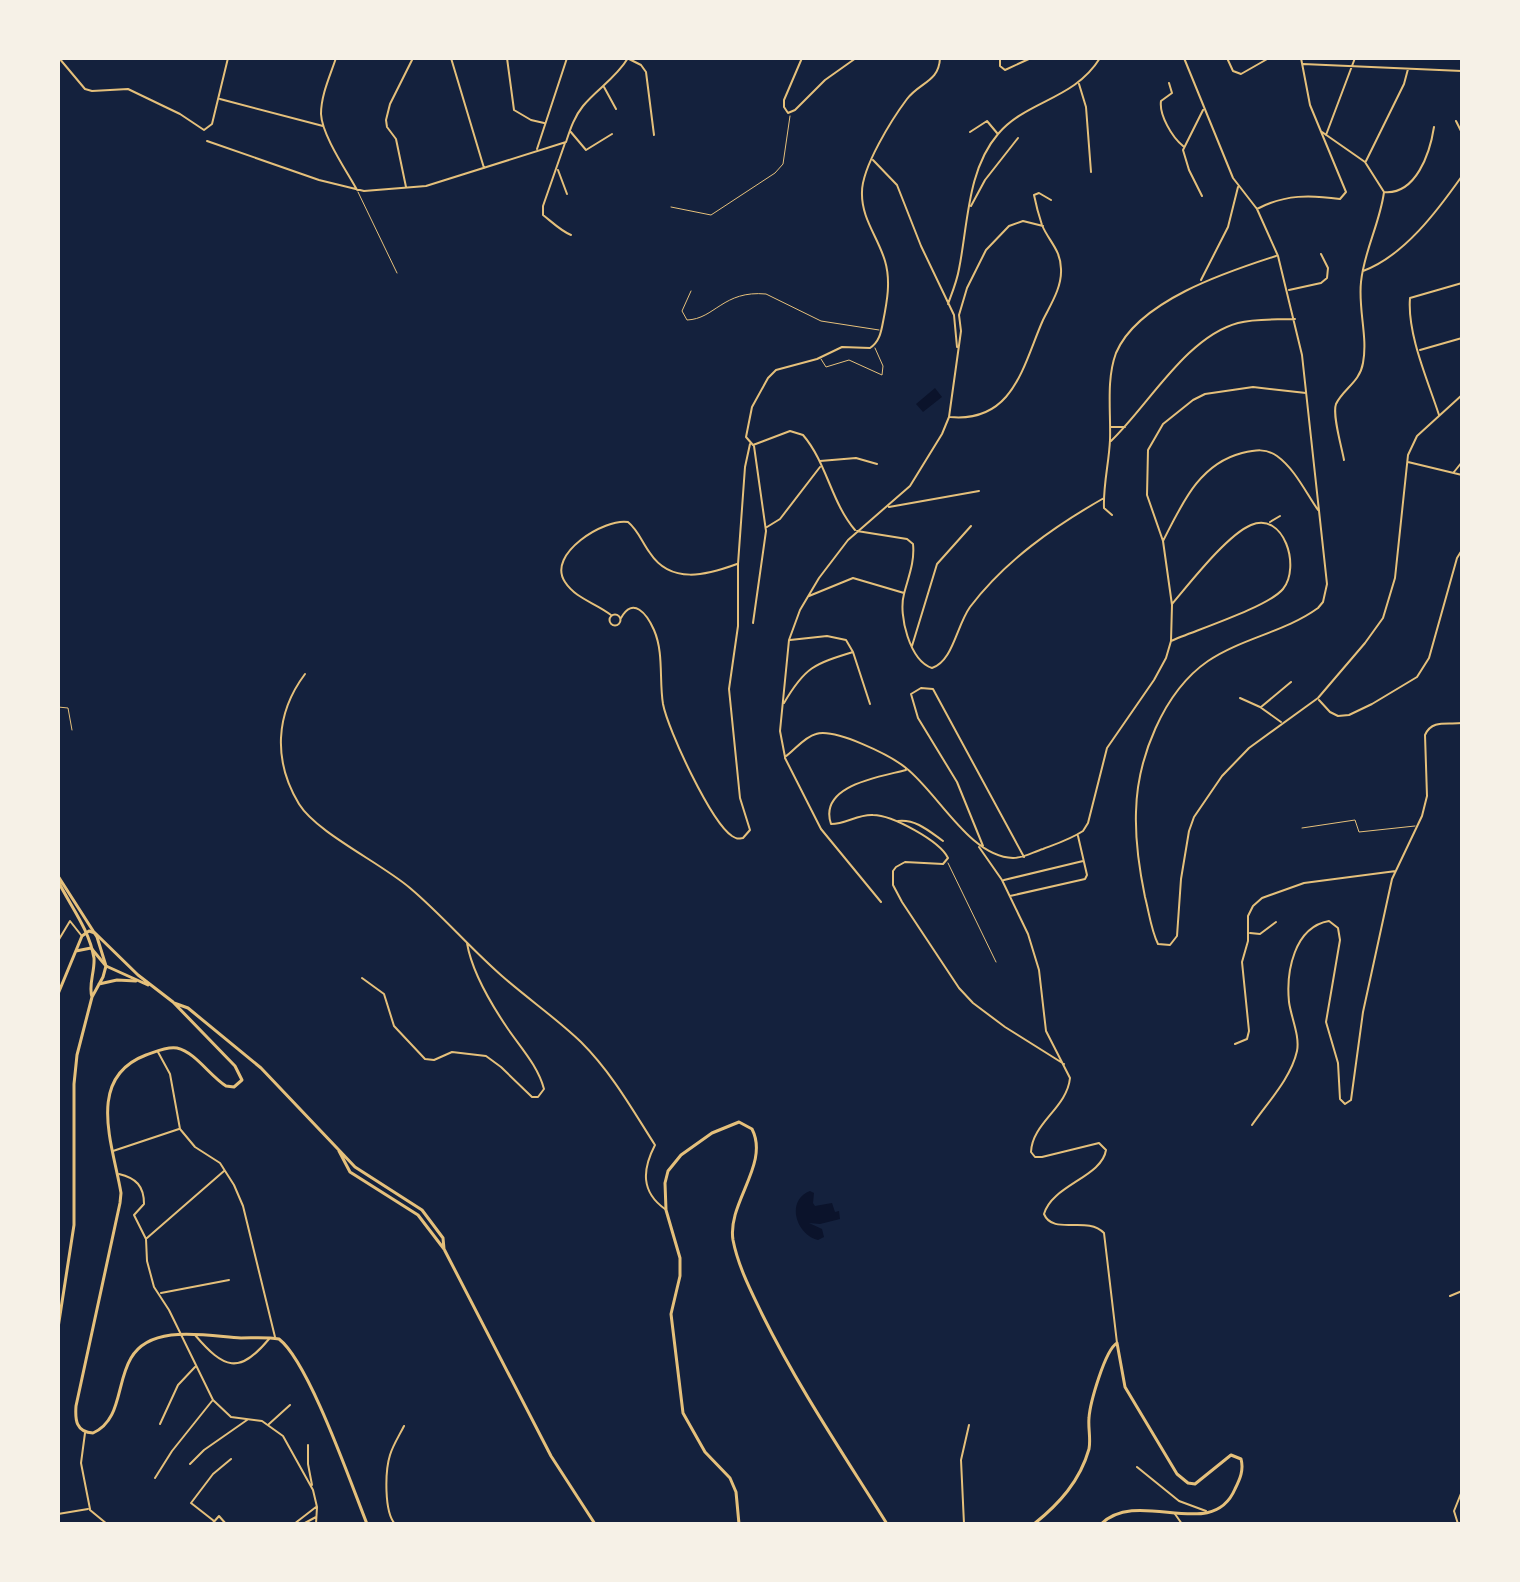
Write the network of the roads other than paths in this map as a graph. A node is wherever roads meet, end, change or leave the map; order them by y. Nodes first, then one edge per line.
1 (59, 58) edge
2 (228, 58) edge
3 (336, 58) edge
4 (413, 58) edge
5 (451, 58) edge
6 (507, 58) edge
7 (567, 58) edge
8 (628, 58) edge
9 (802, 58) edge
10 (856, 58) edge
11 (940, 58) edge
12 (1000, 58) edge
13 (1031, 58) edge
14 (1100, 58) edge
15 (1184, 58) edge
16 (1227, 58) edge
17 (1269, 58) edge
18 (1301, 58) edge
19 (1355, 58) edge
20 (1302, 64) junction
21 (1351, 67) junction
22 (1408, 68) junction
23 (1462, 71) edge
24 (1079, 83) junction
25 (1169, 83) dead end
26 (604, 86) junction
27 (219, 99) junction
28 (616, 109) dead end
29 (1203, 109) junction
30 (790, 113) junction
31 (1456, 121) dead end
32 (544, 123) junction
33 (324, 126) junction
34 (1434, 127) dead end
35 (570, 130) junction
36 (970, 132) dead end
37 (1462, 133) edge
38 (612, 134) dead end
39 (998, 134) junction
40 (1324, 134) junction
41 (654, 135) dead end
42 (1018, 138) dead end
43 (207, 141) dead end
44 (566, 142) junction
45 (1184, 146) junction
46 (536, 150) junction
47 (872, 159) junction
48 (1365, 162) junction
49 (484, 168) junction
50 (558, 169) junction
51 (1091, 172) dead end
52 (1462, 176) edge
53 (1238, 186) junction
54 (407, 188) junction
55 (357, 190) junction
56 (1384, 192) junction
57 (567, 194) dead end
58 (1202, 196) dead end
59 (1051, 200) dead end
60 (671, 207) dead end
61 (1257, 209) junction
62 (968, 211) junction
63 (1043, 226) junction
64 (571, 235) dead end
65 (1321, 254) dead end
66 (1278, 256) junction
67 (1362, 272) junction
68 (397, 273) dead end
69 (1199, 282) junction
70 (1462, 283) edge
71 (1287, 290) junction
72 (691, 291) dead end
73 (948, 304) junction
74 (954, 315) junction
75 (959, 315) junction
76 (1295, 319) junction
77 (881, 331) junction
78 (1462, 338) edge
79 (874, 346) junction
80 (957, 348) junction
81 (1419, 350) junction
82 (820, 358) junction
83 (1307, 394) junction
84 (1462, 395) edge
85 (1439, 415) junction
86 (949, 417) junction
87 (1110, 427) junction
88 (1126, 427) junction
89 (1110, 442) junction
90 (752, 444) junction
91 (1344, 460) dead end
92 (1407, 462) junction
93 (1462, 462) edge
94 (820, 464) junction
95 (877, 464) dead end
96 (1453, 473) junction
97 (1462, 475) edge
98 (979, 491) dead end
99 (1104, 498) junction
100 (887, 507) junction
101 (1319, 511) junction
102 (1112, 515) dead end
103 (1280, 516) dead end
104 (1269, 523) junction
105 (971, 526) dead end
106 (765, 527) junction
107 (856, 531) junction
108 (1163, 541) junction
109 (1462, 550) edge
110 (738, 564) junction
111 (904, 593) junction
112 (808, 597) junction
113 (1172, 605) junction
114 (611, 615) junction
115 (621, 618) junction
116 (753, 623) dead end
117 (789, 640) junction
118 (1171, 641) junction
119 (911, 647) junction
120 (853, 652) junction
121 (305, 674) dead end
122 (1291, 682) dead end
123 (1240, 698) dead end
124 (1318, 698) junction
125 (783, 704) junction
126 (870, 704) dead end
127 (58, 707) edge
128 (1260, 707) junction
129 (1282, 723) junction
130 (1462, 723) edge
131 (72, 730) dead end
132 (785, 757) junction
133 (906, 768) junction
134 (896, 821) junction
135 (1417, 826) junction
136 (1302, 828) dead end
137 (1078, 835) junction
138 (943, 841) dead end
139 (978, 846) junction
140 (984, 848) junction
141 (1024, 857) junction
142 (947, 861) junction
143 (1083, 861) junction
144 (1396, 871) junction
145 (1385, 872) junction
146 (58, 878) edge
147 (1392, 879) junction
148 (1002, 880) junction
149 (1010, 896) junction
150 (881, 902) dead end
151 (1276, 922) dead end
152 (87, 932) junction
153 (95, 933) junction
154 (1248, 933) junction
155 (82, 936) junction
156 (58, 941) edge
157 (467, 942) junction
158 (91, 948) junction
159 (74, 951) junction
160 (996, 962) dead end
161 (106, 966) junction
162 (362, 978) dead end
163 (136, 981) junction
164 (99, 984) junction
165 (152, 986) junction
166 (58, 995) edge
167 (92, 997) junction
168 (173, 1002) junction
169 (1235, 1044) dead end
170 (157, 1051) junction
171 (1064, 1064) junction
172 (1252, 1125) dead end
173 (180, 1129) junction
174 (113, 1151) junction
175 (225, 1170) junction
176 (118, 1173) junction
177 (666, 1210) junction
178 (146, 1239) junction
179 (229, 1280) dead end
180 (1462, 1291) edge
181 (159, 1293) junction
182 (1450, 1296) dead end
183 (58, 1328) edge
184 (181, 1335) junction
185 (195, 1335) junction
186 (272, 1338) junction
187 (1117, 1343) junction
188 (196, 1366) junction
189 (213, 1400) junction
190 (290, 1405) dead end
191 (247, 1420) junction
192 (160, 1424) dead end
193 (268, 1425) junction
194 (969, 1425) dead end
195 (404, 1426) dead end
196 (85, 1433) junction
197 (308, 1445) dead end
198 (231, 1459) dead end
199 (190, 1464) dead end
200 (1137, 1467) dead end
201 (155, 1478) dead end
202 (313, 1490) junction
203 (1462, 1491) edge
204 (317, 1507) junction
205 (90, 1509) junction
206 (1211, 1512) junction
207 (58, 1514) edge
208 (1175, 1514) junction
209 (317, 1516) junction
210 (213, 1522) edge
211 (107, 1524) edge
212 (226, 1524) edge
213 (294, 1524) edge
214 (303, 1524) edge
215 (316, 1524) edge
216 (367, 1524) edge
217 (395, 1524) edge
218 (595, 1524) edge
219 (739, 1524) edge
220 (887, 1524) edge
221 (964, 1524) edge
222 (1034, 1524) edge
223 (1101, 1524) edge
224 (1182, 1524) edge
225 (1458, 1524) edge

1 - 27 street
2 - 27 street
3 - 33 street
4 - 54 street
5 - 49 street
6 - 32 street
7 - 32 street
8 - 26 street
8 - 41 street
9 - 30 street
10 - 30 street
11 - 47 street
12 - 13 street
14 - 24 street
15 - 29 street
16 - 17 street
18 - 20 street
19 - 21 street
20 - 21 street
20 - 40 street
21 - 22 street
21 - 40 street
22 - 23 street
22 - 48 street
24 - 39 street
24 - 51 street
25 - 45 street
26 - 28 street
26 - 35 street
27 - 33 street
29 - 45 street
29 - 53 street
30 - 60 lane
31 - 37 street
32 - 46 street
33 - 55 street
34 - 56 street
35 - 38 street
35 - 44 street
36 - 39 street
39 - 62 street
40 - 48 street
40 - 61 street
42 - 62 street
43 - 55 street
44 - 46 street
44 - 50 street
45 - 58 street
46 - 49 street
47 - 73 street
47 - 77 street
48 - 56 street
49 - 54 street
50 - 57 street
50 - 64 street
52 - 67 street
53 - 61 street
53 - 69 street
54 - 55 street
55 - 68 lane
56 - 67 street
59 - 63 street
61 - 66 street
62 - 73 street
63 - 75 street
63 - 86 street
65 - 71 street
66 - 69 street
66 - 71 street
67 - 91 street
69 - 87 street
70 - 81 street
71 - 76 street
72 - 77 lane
73 - 74 street
74 - 75 street
74 - 80 street
75 - 80 street
76 - 83 street
76 - 88 street
77 - 79 street
78 - 81 street
79 - 82 street
79 - 82 lane
80 - 86 street
81 - 85 street
82 - 90 street
83 - 101 street
83 - 108 street
84 - 85 street
85 - 92 street
86 - 100 street
87 - 88 street
87 - 89 street
88 - 89 street
89 - 99 street
90 - 94 street
90 - 106 street
90 - 110 street
92 - 96 street
92 - 124 street
93 - 96 street
94 - 95 street
94 - 106 street
94 - 107 street
96 - 97 street
98 - 100 street
99 - 102 street
99 - 119 street
100 - 107 street
101 - 108 street
101 - 129 street
103 - 104 street
104 - 113 street
104 - 118 street
105 - 119 street
106 - 116 street
107 - 111 street
107 - 112 street
108 - 113 street
109 - 124 street
110 - 114 street
110 - 115 street
111 - 112 street
111 - 119 street
112 - 117 street
113 - 118 street
114 - 115 street
114 - 115 street
117 - 120 street
117 - 125 street
118 - 137 street
120 - 125 street
120 - 126 street
121 - 157 street
122 - 128 street
123 - 128 street
124 - 129 street
125 - 132 street
127 - 131 lane
128 - 129 street
130 - 135 street
132 - 133 street
132 - 150 street
133 - 134 street
133 - 139 street
134 - 138 street
134 - 142 street
135 - 136 lane
135 - 144 street
137 - 141 street
137 - 143 street
139 - 140 street
139 - 148 street
140 - 141 street
140 - 141 street
142 - 160 lane
142 - 171 street
143 - 148 street
143 - 149 street
144 - 145 street
144 - 147 street
145 - 147 street
145 - 154 street
146 - 152 street
146 - 153 street
147 - 172 street
148 - 149 street
149 - 171 street
151 - 154 street
152 - 153 street
152 - 155 street
152 - 158 street
153 - 161 street
153 - 165 street
154 - 169 street
155 - 156 street
155 - 159 street
157 - 162 street
157 - 177 street
158 - 159 street
158 - 161 street
158 - 167 street
159 - 166 street
161 - 163 street
161 - 164 street
163 - 164 street
163 - 165 street
164 - 167 street
165 - 168 street
167 - 183 street
168 - 170 street
168 - 218 street
170 - 173 street
170 - 174 street
171 - 187 street
173 - 174 street
173 - 175 street
174 - 176 street
175 - 178 street
175 - 186 street
176 - 178 street
176 - 196 street
177 - 219 street
177 - 220 street
178 - 181 street
179 - 181 street
180 - 182 street
181 - 184 street
184 - 185 street
184 - 188 street
184 - 196 street
185 - 186 street
185 - 186 street
186 - 216 street
187 - 206 street
187 - 222 street
188 - 189 street
188 - 192 street
189 - 191 street
189 - 201 street
190 - 193 street
191 - 193 street
191 - 199 street
193 - 202 street
194 - 221 street
195 - 217 street
196 - 205 street
197 - 202 street
198 - 210 street
200 - 206 street
202 - 204 street
203 - 225 street
204 - 209 street
204 - 213 street
205 - 207 street
205 - 211 street
206 - 208 street
208 - 223 street
208 - 224 street
209 - 214 street
209 - 215 street
210 - 212 street

